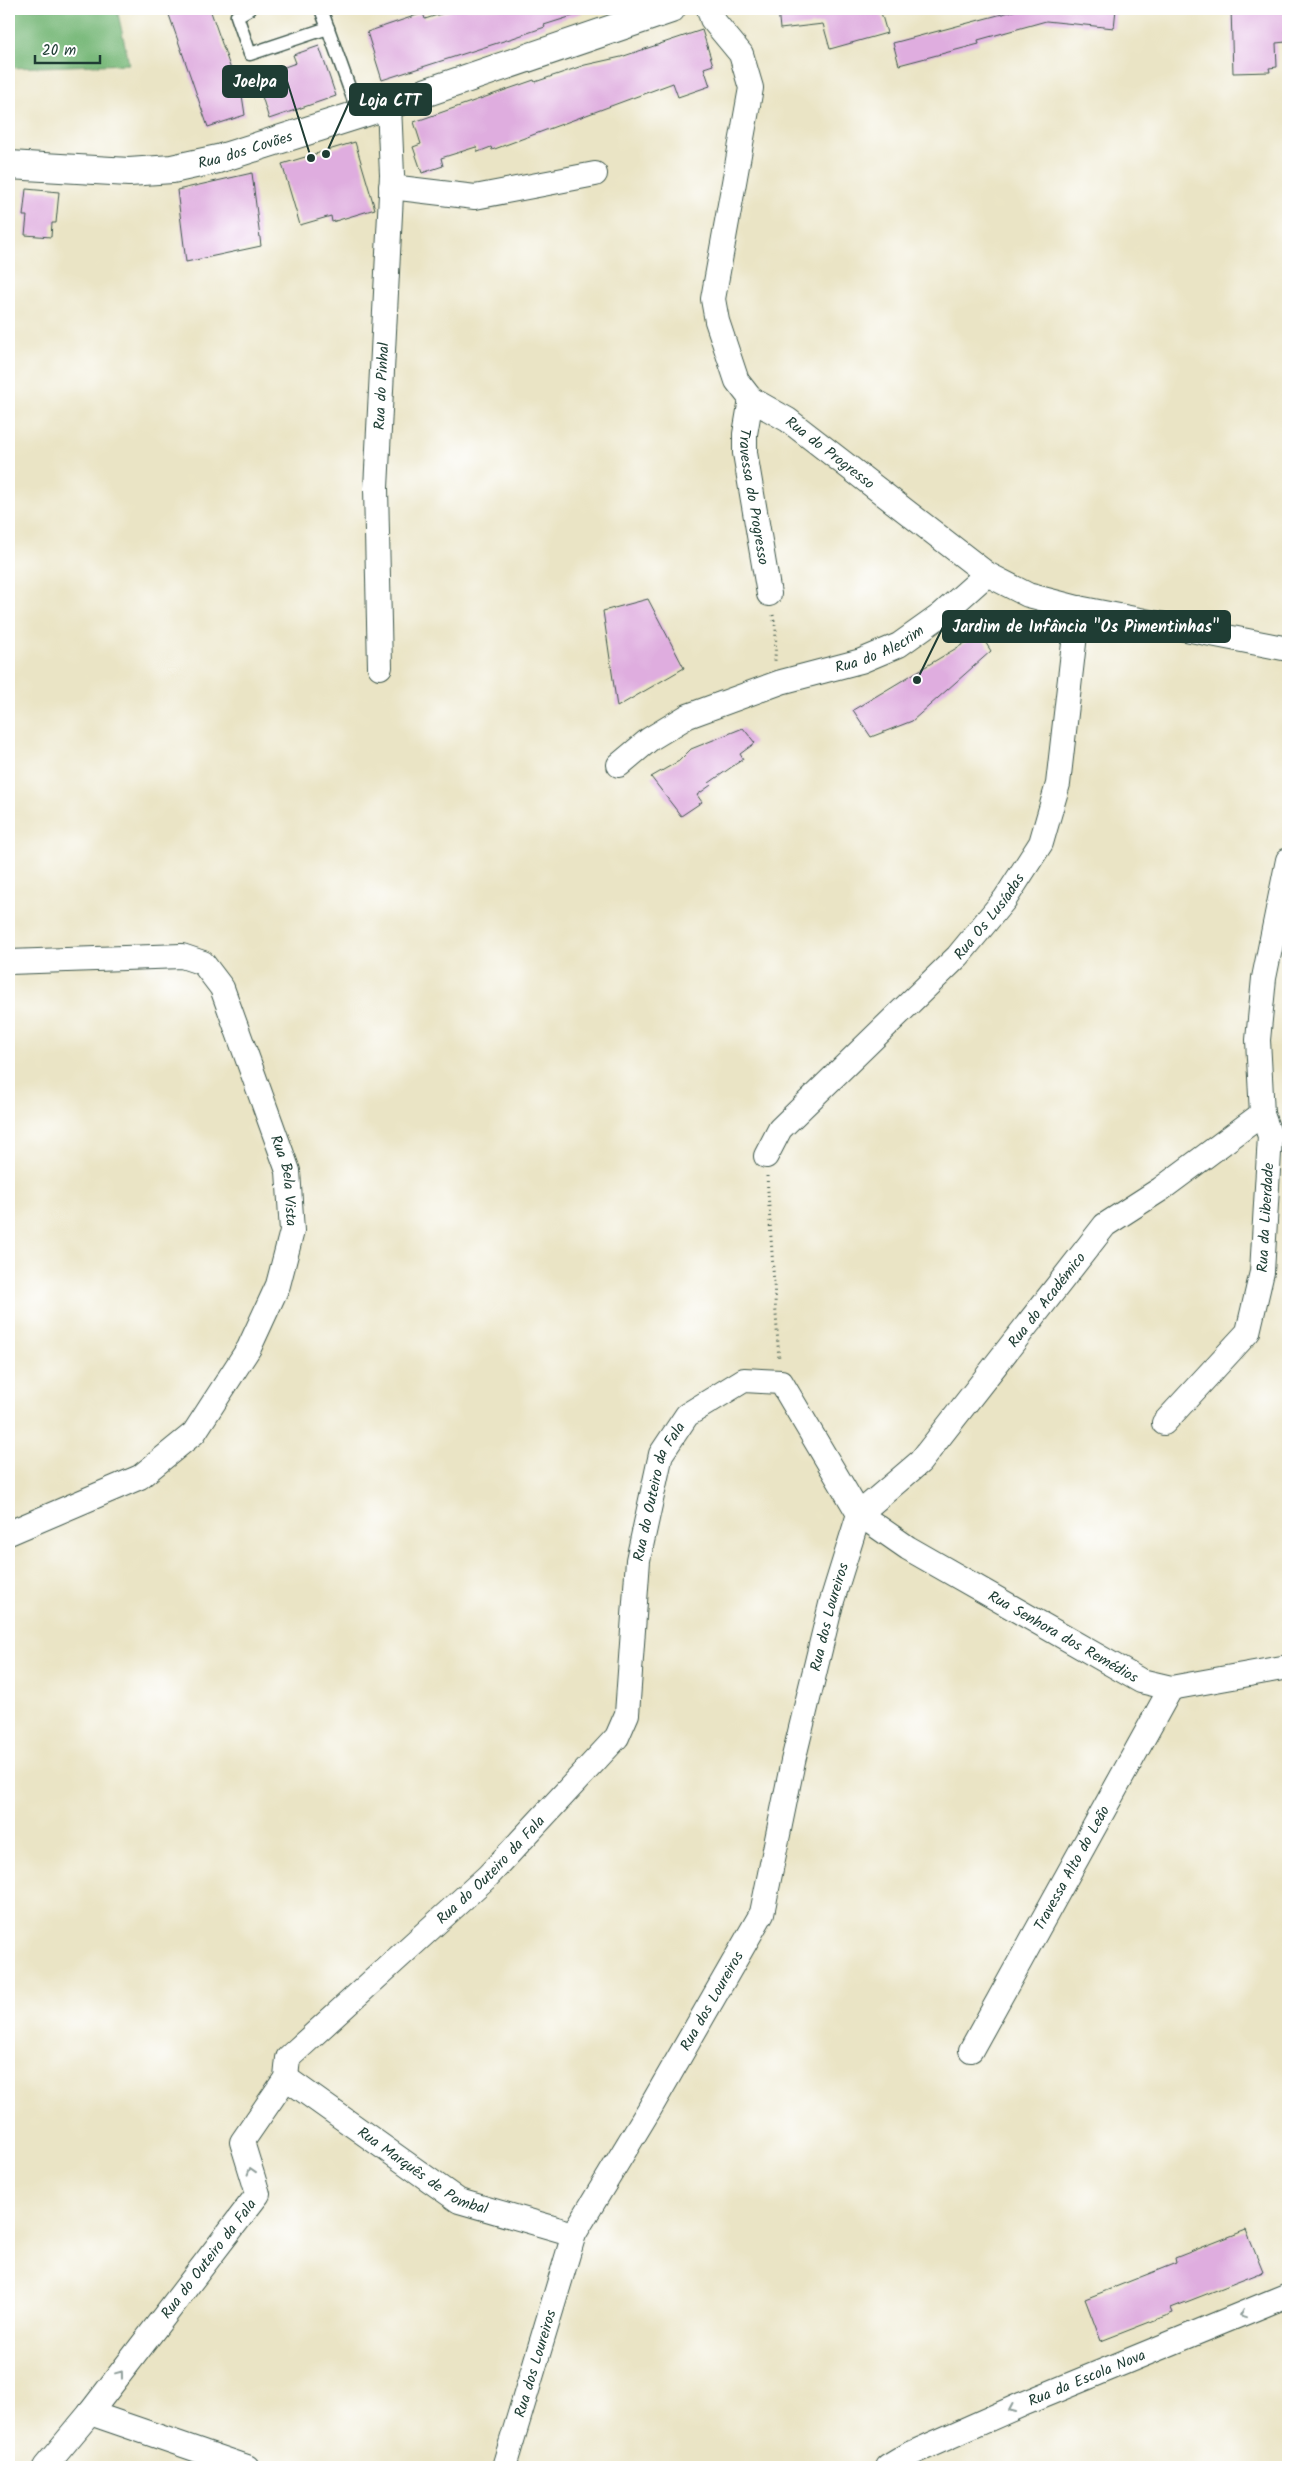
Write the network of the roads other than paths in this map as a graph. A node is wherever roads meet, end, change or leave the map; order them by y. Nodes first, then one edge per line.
1 (249, 9) edge
2 (321, 9) edge
3 (671, 9) edge
4 (709, 9) edge
5 (328, 28) junction
6 (389, 106) junction
7 (359, 115) junction
8 (9, 165) edge
9 (595, 174) dead end
10 (391, 187) junction
11 (751, 400) junction
12 (986, 574) junction
13 (769, 594) road end
14 (1078, 608) junction
15 (1288, 648) edge
16 (380, 667) dead end
17 (619, 765) dead end
18 (1288, 860) edge
19 (9, 962) edge
20 (1262, 1114) junction
21 (766, 1156) road end
22 (1164, 1423) dead end
23 (858, 1514) junction
24 (9, 1532) edge
25 (1288, 1667) edge
26 (1171, 1688) junction
27 (972, 2050) dead end
28 (286, 2078) junction
29 (574, 2234) junction
30 (1288, 2295) edge
31 (90, 2413) junction
32 (45, 2467) edge
33 (247, 2467) edge
34 (504, 2467) edge
35 (888, 2467) edge

1 - 5 lane
2 - 5 lane
3 - 6 street, Rua dos Covões
4 - 11 street, Rua do Progresso
5 - 7 lane
6 - 7 street, Rua dos Covões
6 - 10 street, Rua do Pinhal
7 - 8 street, Rua dos Covões
9 - 10 street
10 - 16 street, Rua do Pinhal
11 - 12 street, Rua do Progresso
11 - 13 street, Travessa do Progresso
12 - 14 street, Rua do Progresso
12 - 17 street, Rua do Alecrim
14 - 15 street, Rua do Progresso
14 - 21 street, Rua Os Lusíadas
18 - 20 street, Rua da Liberdade
19 - 24 street, Rua Bela Vista
20 - 22 street, Rua da Liberdade
20 - 23 street, Rua do Académico
23 - 26 street, Rua Senhora dos Remédios
23 - 28 street, Rua do Outeiro da Fala
23 - 29 street, Rua dos Loureiros
25 - 26 street, Rua Senhora dos Remédios
26 - 27 street, Travessa Alto do Leão
28 - 29 street, Rua Marquês de Pombal
31 -> 28 street, Rua do Outeiro da Fala
29 - 34 street, Rua dos Loureiros
30 -> 35 street, Rua da Escola Nova
31 - 32 street, Rua do Outeiro da Fala
31 - 33 street

